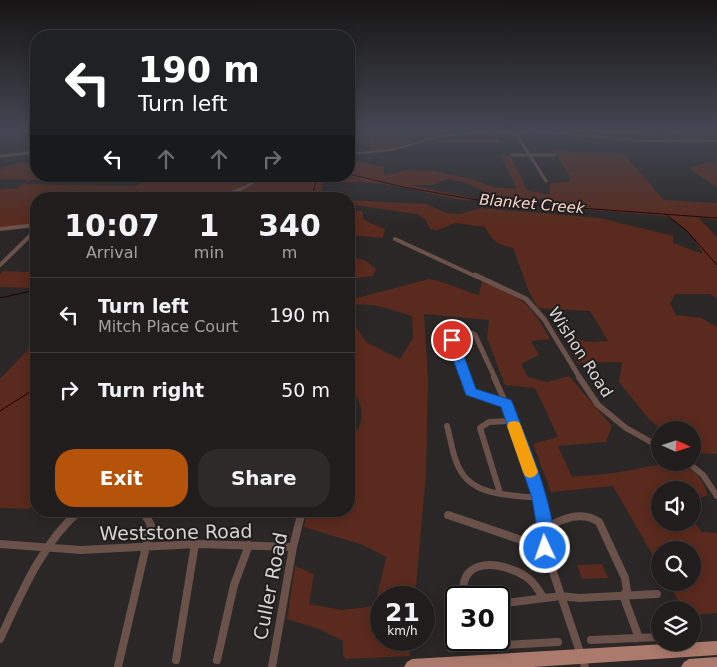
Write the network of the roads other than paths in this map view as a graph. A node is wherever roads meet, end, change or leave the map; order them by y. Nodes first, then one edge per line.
1 (534, 162) edge
2 (546, 181) dead end
3 (254, 182) edge
4 (231, 192) edge
5 (30, 226) edge
6 (0, 229) edge
7 (30, 236) edge
8 (395, 239) dead end
9 (0, 265) edge
10 (506, 404) junction
11 (512, 421) junction
12 (447, 426) dead end
13 (651, 442) edge
14 (698, 471) edge
15 (500, 493) junction
16 (717, 496) edge
17 (539, 498) junction
18 (448, 515) dead end
19 (73, 517) edge
20 (146, 517) edge
21 (300, 517) edge
22 (545, 528) junction
23 (0, 544) edge
24 (196, 544) junction
25 (147, 545) junction
26 (249, 545) junction
27 (293, 547) junction
28 (49, 548) junction
29 (545, 548) junction
30 (463, 586) edge
31 (657, 594) dead end
32 (623, 595) junction
33 (561, 596) junction
34 (544, 597) junction
35 (510, 603) edge
36 (651, 637) edge
37 (639, 638) junction
38 (0, 639) edge
39 (591, 640) dead end
40 (558, 642) dead end
41 (510, 645) edge
42 (717, 648) edge
43 (176, 660) dead end
44 (217, 660) dead end
45 (583, 661) edge
46 (717, 665) edge
47 (118, 667) edge
48 (272, 667) edge
49 (412, 667) edge
50 (689, 667) edge

1 - 2 street
3 - 4 street
5 - 6 street
7 - 9 street
8 - 13 street, Wishon Road
10 - 10 street
10 - 11 street
11 - 15 street
11 - 17 street
12 - 15 street
14 - 16 street
15 - 17 street
17 - 22 street
18 - 29 street
19 - 28 street
20 - 25 street
21 - 27 street, Culler Road
22 - 29 street
22 - 32 street
23 - 28 street, Weststone Road
24 - 25 street, Weststone Road
24 - 26 street, Weststone Road
24 - 43 street
25 - 28 street, Weststone Road
25 - 47 street
26 - 27 street, Weststone Road
26 - 44 street
27 - 48 street, Culler Road
28 - 38 street
29 - 33 street
30 - 34 street
31 - 32 street
32 - 33 street
32 - 37 street
33 - 34 street
33 - 45 street
34 - 35 street
36 - 37 street
37 - 39 street
40 - 41 street
42 - 45 main road
45 - 49 main road
46 - 50 main road

